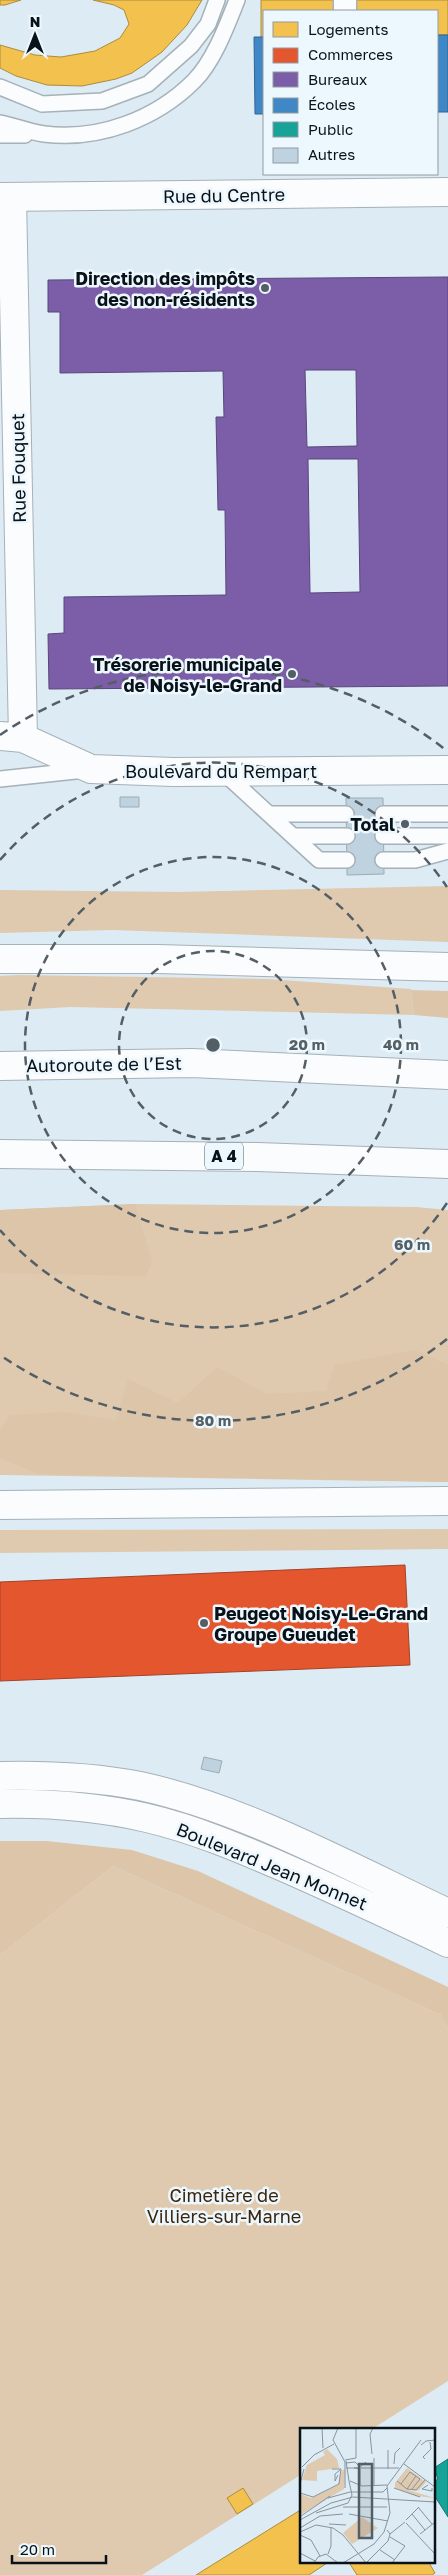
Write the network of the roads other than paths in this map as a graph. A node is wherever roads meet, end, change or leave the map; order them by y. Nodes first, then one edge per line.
1 (217, 0) edge
2 (237, 0) edge
3 (0, 88) edge
4 (1, 126) edge
5 (448, 192) edge
6 (4, 194) edge
7 (12, 737) edge
8 (91, 769) junction
9 (448, 770) edge
10 (222, 772) junction
11 (0, 779) edge
12 (269, 814) junction
13 (346, 814) dead end
14 (383, 814) dead end
15 (448, 814) edge
16 (293, 836) junction
17 (346, 836) dead end
18 (383, 836) dead end
19 (448, 836) edge
20 (448, 850) edge
21 (347, 860) dead end
22 (383, 860) dead end
23 (0, 959) edge
24 (448, 967) edge
25 (0, 1066) edge
26 (448, 1075) edge
27 (0, 1154) edge
28 (448, 1164) edge
29 (448, 1501) edge
30 (0, 1505) edge
31 (0, 1776) edge
32 (0, 1804) edge
33 (448, 1913) edge
34 (448, 1943) edge

1 - 3 lane
2 - 4 lane
5 - 6 main road, Rue du Centre
6 - 7 main road, Rue Fouquet
7 - 8 main road, Boulevard du Rempart
8 - 10 main road, Boulevard du Rempart
8 - 11 lane
9 - 10 main road, Boulevard du Rempart
10 - 12 lane
12 - 13 lane
12 - 16 lane
14 - 15 lane
16 - 17 lane
16 - 21 lane
18 - 19 lane
20 - 22 lane
23 - 24 main road
25 - 26 main road, Autoroute de l’Est
27 - 28 main road, A 4
29 - 30 main road
31 - 33 main road, Boulevard Jean Monnet
32 - 34 main road, Boulevard Jean Monnet

